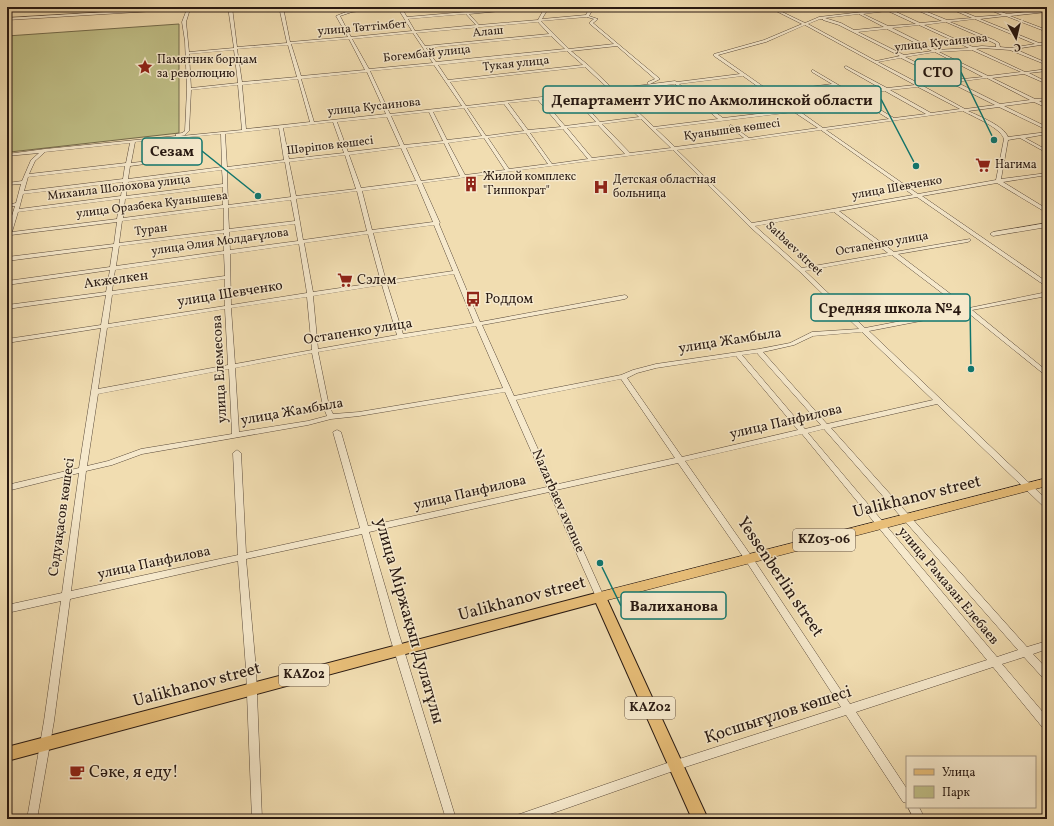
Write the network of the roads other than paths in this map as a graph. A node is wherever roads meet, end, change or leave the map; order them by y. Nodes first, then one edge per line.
1 (126, 7) edge
2 (211, 7) edge
3 (230, 7) edge
4 (281, 7) edge
5 (394, 7) edge
6 (399, 7) edge
7 (462, 7) edge
8 (541, 7) edge
9 (547, 7) edge
10 (592, 7) edge
11 (770, 7) edge
12 (913, 7) edge
13 (948, 7) edge
14 (985, 7) edge
15 (1024, 7) edge
16 (189, 8) junction
17 (889, 10) junction
18 (1047, 11) edge
19 (123, 12) junction
20 (1037, 12) junction
21 (467, 13) junction
22 (859, 14) junction
23 (1006, 15) junction
24 (587, 16) junction
25 (1047, 16) edge
26 (406, 18) junction
27 (819, 18) junction
28 (975, 18) junction
29 (7, 19) edge
30 (539, 21) junction
31 (947, 21) junction
32 (918, 24) junction
33 (807, 25) junction
34 (478, 26) junction
35 (886, 27) junction
36 (854, 30) junction
37 (414, 32) junction
38 (1047, 32) edge
39 (552, 35) junction
40 (350, 38) junction
41 (1047, 43) edge
42 (289, 44) junction
43 (1038, 44) junction
44 (617, 45) junction
45 (425, 47) junction
46 (998, 47) junction
47 (1047, 48) edge
48 (235, 49) junction
49 (973, 49) junction
50 (1010, 49) junction
51 (570, 50) junction
52 (935, 51) junction
53 (187, 53) junction
54 (902, 56) junction
55 (875, 62) junction
56 (436, 63) junction
57 (1047, 64) edge
58 (586, 66) junction
59 (846, 66) dead end
60 (368, 70) junction
61 (1047, 70) edge
62 (813, 71) dead end
63 (1024, 72) junction
64 (744, 75) junction
65 (986, 76) junction
66 (300, 77) junction
67 (953, 81) junction
68 (448, 82) junction
69 (675, 82) junction
70 (1047, 83) edge
71 (240, 84) junction
72 (837, 85) junction
73 (919, 85) junction
74 (643, 86) junction
75 (886, 89) junction
76 (189, 90) junction
77 (611, 90) junction
78 (771, 93) junction
79 (572, 94) junction
80 (851, 94) junction
81 (745, 96) dead end
82 (539, 98) junction
83 (1047, 99) edge
84 (1034, 100) junction
85 (505, 102) junction
86 (699, 102) junction
87 (864, 102) junction
88 (1000, 105) junction
89 (465, 107) junction
90 (1047, 107) edge
91 (634, 110) junction
92 (796, 110) junction
93 (964, 110) junction
94 (430, 111) junction
95 (929, 114) junction
96 (388, 116) junction
97 (642, 118) junction
98 (721, 119) junction
99 (892, 119) junction
100 (335, 121) junction
101 (599, 123) junction
102 (313, 124) junction
103 (731, 126) dead end
104 (281, 127) junction
105 (563, 128) junction
106 (653, 128) junction
107 (822, 128) junction
108 (244, 129) junction
109 (1047, 129) edge
110 (528, 132) junction
111 (223, 133) junction
112 (1047, 133) edge
113 (170, 137) junction
114 (486, 137) junction
115 (1021, 137) junction
116 (748, 138) junction
117 (1006, 139) junction
118 (133, 141) junction
119 (446, 142) junction
120 (402, 148) junction
121 (673, 148) junction
122 (45, 150) junction
123 (1047, 152) edge
124 (20, 153) junction
125 (628, 154) junction
126 (7, 155) edge
127 (346, 155) junction
128 (184, 158) dead end
129 (590, 159) junction
130 (33, 160) junction
131 (288, 161) junction
132 (128, 164) junction
133 (551, 165) junction
134 (224, 169) junction
135 (508, 171) junction
136 (1047, 174) edge
137 (26, 176) junction
138 (463, 176) junction
139 (126, 181) junction
140 (998, 181) junction
141 (25, 182) junction
142 (419, 182) junction
143 (7, 184) edge
144 (225, 185) junction
145 (358, 189) junction
146 (21, 193) junction
147 (918, 195) junction
148 (294, 197) junction
149 (123, 198) junction
150 (18, 204) junction
151 (7, 206) edge
152 (226, 206) junction
153 (835, 210) junction
154 (1047, 210) edge
155 (16, 211) junction
156 (120, 220) junction
157 (298, 222) junction
158 (437, 223) junction
159 (751, 225) junction
160 (1047, 225) edge
161 (227, 230) junction
162 (370, 233) junction
163 (8, 234) edge
164 (993, 234) dead end
165 (968, 240) dead end
166 (7, 241) edge
167 (302, 242) junction
168 (116, 244) junction
169 (227, 253) junction
170 (893, 253) junction
171 (7, 259) edge
172 (112, 269) junction
173 (801, 270) junction
174 (457, 272) junction
175 (228, 277) junction
176 (384, 282) junction
177 (7, 283) edge
178 (1047, 286) edge
179 (109, 293) junction
180 (310, 293) junction
181 (1047, 294) edge
182 (625, 297) dead end
183 (228, 306) junction
184 (7, 308) edge
185 (967, 310) junction
186 (478, 324) junction
187 (104, 325) junction
188 (864, 330) junction
189 (401, 337) junction
190 (7, 340) edge
191 (315, 351) junction
192 (759, 351) junction
193 (737, 354) junction
194 (232, 367) junction
195 (1047, 374) edge
196 (623, 377) junction
197 (507, 388) junction
198 (94, 392) junction
199 (512, 399) junction
200 (938, 400) junction
201 (331, 417) junction
202 (824, 426) junction
203 (803, 431) junction
204 (337, 432) dead end
205 (236, 436) junction
206 (237, 453) dead end
207 (680, 459) junction
208 (82, 470) junction
209 (1047, 482) edge
210 (1029, 487) junction
211 (7, 488) edge
212 (552, 488) junction
213 (1047, 504) edge
214 (906, 519) junction
215 (880, 525) junction
216 (365, 530) junction
217 (242, 558) junction
218 (749, 559) junction
219 (65, 595) junction
220 (600, 597) junction
221 (7, 609) edge
222 (1047, 645) edge
223 (399, 650) junction
224 (1026, 652) junction
225 (995, 662) junction
226 (1047, 676) edge
227 (251, 689) junction
228 (849, 709) junction
229 (1047, 725) edge
230 (44, 744) junction
231 (7, 754) edge
232 (676, 765) junction
233 (906, 796) edge
234 (914, 808) edge
235 (32, 819) edge
236 (257, 819) edge
237 (451, 819) edge
238 (520, 819) edge
239 (700, 819) edge
240 (920, 819) edge

1 - 19 street
2 - 16 street
3 - 48 street
4 - 42 street
5 - 40 street, Nazarbaev avenue
6 - 26 street
7 - 21 street
8 - 21 street
9 - 30 street
10 - 24 street
11 - 33 street
12 - 17 street
12 - 31 street
13 - 28 street
14 - 23 street
15 - 20 street
16 - 19 street
16 - 53 street
17 - 22 street
17 - 32 street
18 - 20 street
19 - 29 street
20 - 23 street
20 - 25 street
21 - 26 street
21 - 34 street
22 - 27 street
22 - 35 street
23 - 28 street
23 - 38 street
24 - 30 street, улица Тәттімбет
24 - 44 street
26 - 37 street
27 - 33 street
27 - 36 street
28 - 31 street
28 - 43 street
30 - 34 street, улица Тәттімбет
30 - 39 street, Satbaev street
31 - 32 street
31 - 46 street
32 - 35 street
32 - 49 street
33 - 55 street
33 - 64 street
34 - 37 street, улица Тәттімбет
35 - 36 street
35 - 52 street
36 - 54 street
37 - 40 street, улица Тәттімбет
37 - 45 street
39 - 45 street, Алаш
39 - 51 street, Satbaev street
40 - 42 street, улица Тәттімбет
40 - 60 street, Nazarbaev avenue
41 - 43 street
42 - 48 street, улица Тәттімбет
42 - 66 street
43 - 47 street
43 - 50 street
44 - 51 street, Богембай улица
44 - 74 street
45 - 56 street
46 - 49 street, улица Кусаинова
46 - 50 street, улица Кусаинова
48 - 53 street, улица Тәттімбет
48 - 71 street
49 - 52 street, улица Кусаинова
49 - 63 street
50 - 57 street
51 - 56 street, Богембай улица
51 - 58 street, Satbaev street
52 - 54 street, улица Кусаинова
52 - 65 street
53 - 76 street
54 - 55 street, улица Кусаинова
54 - 67 street
55 - 73 street
56 - 60 street, Богембай улица
56 - 68 street
58 - 68 street, Тукая улица
58 - 77 street, Satbaev street
59 - 75 street
60 - 66 street, Богембай улица
60 - 96 street, Nazarbaev avenue
61 - 63 street
62 - 72 street
63 - 65 street
63 - 70 street
64 - 69 street, улица Кусаинова
64 - 78 street
65 - 67 street
65 - 84 street
66 - 71 street, Богембай улица
66 - 102 street
67 - 73 street
67 - 88 street
68 - 89 street
69 - 74 street, улица Кусаинова
69 - 86 street
71 - 76 street, Богембай улица
71 - 108 street
72 - 78 street
72 - 80 street
73 - 75 street
73 - 93 street
74 - 77 street, улица Кусаинова
75 - 80 street
75 - 95 street
76 - 113 street
77 - 79 street, улица Кусаинова
77 - 91 street, Satbaev street
78 - 92 street
79 - 82 street, улица Кусаинова
79 - 101 street
80 - 87 street
81 - 86 street
82 - 85 street, улица Кусаинова
82 - 105 street
83 - 84 street, Қуанышев көшесі
84 - 88 street, Қуанышев көшесі
84 - 90 street
85 - 89 street, улица Кусаинова
85 - 110 street
86 - 91 street
86 - 98 street
87 - 92 street
87 - 99 street
88 - 93 street, Қуанышев көшесі
88 - 109 street
89 - 94 street, улица Кусаинова
89 - 114 street
91 - 97 street, Satbaev street
92 - 98 street
92 - 107 street
93 - 95 street, Қуанышев көшесі
93 - 117 street
94 - 96 street, улица Кусаинова
94 - 119 street
95 - 99 street, Қуанышев көшесі
96 - 100 street, улица Кусаинова
96 - 120 street, Nazarbaev avenue
97 - 101 street, Шәріпов көшесі
97 - 106 street, Satbaev street
98 - 106 street
99 - 107 street, Қуанышев көшесі
100 - 102 street, улица Кусаинова
100 - 127 street
101 - 105 street, Шәріпов көшесі
101 - 125 street
102 - 104 street, улица Кусаинова
103 - 116 street
104 - 108 street, улица Кусаинова
104 - 131 street
105 - 110 street, Шәріпов көшесі
105 - 129 street
106 - 121 street, Satbaev street
107 - 116 street, Қуанышев көшесі
107 - 147 street
108 - 111 street
110 - 114 street, Шәріпов көшесі
110 - 133 street
111 - 113 street
111 - 134 street, улица Елемесова
112 - 115 street
113 - 118 street
114 - 119 street, Шәріпов көшесі
114 - 135 street
115 - 117 street
115 - 123 street
116 - 121 street, Қуанышев көшесі
117 - 140 street
118 - 122 street
118 - 132 street, Сәдуақасов көшесі
119 - 120 street, Шәріпов көшесі
119 - 138 street
120 - 127 street, Шәріпов көшесі
120 - 142 street, Nazarbaev avenue
121 - 125 street, Қуанышев көшесі
121 - 159 street, Satbaev street
122 - 124 street
122 - 130 street
124 - 126 street
124 - 130 street
125 - 129 street, Қуанышев көшесі
127 - 131 street, Шәріпов көшесі
127 - 145 street
128 - 132 street
129 - 133 street, Қуанышев көшесі
130 - 137 street
131 - 134 street, Шәріпов көшесі
131 - 148 street
132 - 137 street
132 - 139 street, Сәдуақасов көшесі
133 - 135 street, Қуанышев көшесі
134 - 139 street, Шәріпов көшесі
134 - 144 street, улица Елемесова
135 - 138 street, Қуанышев көшесі
136 - 140 street, улица Шевченко
137 - 141 street
138 - 142 street, Қуанышев көшесі
139 - 146 street, Шәріпов көшесі
139 - 149 street, Сәдуақасов көшесі
140 - 147 street, улица Шевченко
140 - 154 street
141 - 143 street
141 - 146 street
142 - 145 street, улица Оразбека Куанышева
142 - 158 street, Nazarbaev avenue
144 - 149 street, Михаила Шолохова улица
144 - 152 street, улица Елемесова
145 - 148 street, улица Оразбека Куанышева
145 - 162 street
146 - 150 street
147 - 153 street, улица Шевченко
147 - 178 street
148 - 152 street, улица Оразбека Куанышева
148 - 157 street
149 - 155 street, Михаила Шолохова улица
149 - 156 street, Сәдуақасов көшесі
150 - 151 street
150 - 155 street
152 - 156 street, улица Оразбека Куанышева
152 - 161 street, улица Елемесова
153 - 159 street, улица Шевченко
153 - 170 street
155 - 163 street
156 - 163 street, улица Оразбека Куанышева
156 - 168 street, Сәдуақасов көшесі
157 - 161 street, Туран
157 - 167 street
158 - 162 street, улица Әлия Молдағұлова
158 - 174 street, Nazarbaev avenue
159 - 173 street, Satbaev street
160 - 164 street
161 - 168 street, Туран
161 - 169 street, улица Елемесова
162 - 167 street, улица Әлия Молдағұлова
162 - 176 street
163 - 166 street
165 - 170 street, Остапенко улица
167 - 169 street, улица Әлия Молдағұлова
167 - 180 street
168 - 171 street, Туран
168 - 172 street, Сәдуақасов көшесі
169 - 172 street, улица Әлия Молдағұлова
169 - 175 street, улица Елемесова
170 - 173 street, Остапенко улица
170 - 185 street
172 - 177 street, улица Әлия Молдағұлова
172 - 179 street, Сәдуақасов көшесі
173 - 188 street, Satbaev street
174 - 176 street, улица Шевченко
174 - 186 street, Nazarbaev avenue
175 - 179 street, Акжелкен
175 - 183 street, улица Елемесова
176 - 180 street, улица Шевченко
176 - 189 street
179 - 184 street, Акжелкен
179 - 187 street, Сәдуақасов көшесі
180 - 183 street, улица Шевченко
180 - 191 street
181 - 185 street, улица Жамбыла
182 - 186 street, Остапенко улица
183 - 187 street, улица Шевченко
183 - 194 street, улица Елемесова
185 - 188 street, улица Жамбыла
185 - 195 street
186 - 189 street, Остапенко улица
186 - 197 street, Nazarbaev avenue
187 - 190 street, улица Шевченко
187 - 198 street, Сәдуақасов көшесі
188 - 192 street, улица Жамбыла
188 - 200 street, Satbaev street
189 - 191 street, Остапенко улица
191 - 194 street, Остапенко улица
191 - 201 street
192 - 193 street, улица Жамбыла
192 - 202 street, улица Рамазан Елебаев
193 - 196 street, улица Жамбыла
193 - 203 street, улица Рамазан Елебаев
194 - 198 street, Остапенко улица
194 - 205 street, улица Елемесова
196 - 199 street, улица Жамбыла
196 - 207 street, Yessenberlin street
197 - 199 street, Nazarbaev avenue
197 - 201 street, улица Жамбыла
198 - 208 street, Сәдуақасов көшесі
199 - 212 street, Nazarbaev avenue
200 - 202 street, улица Панфилова
200 - 210 street, Satbaev street
201 - 205 street, улица Жамбыла
202 - 203 street, улица Панфилова
202 - 214 street, улица Рамазан Елебаев
203 - 207 street, улица Панфилова
203 - 215 street, улица Рамазан Елебаев
204 - 216 street, улица Міржақып Дулатұлы
205 - 208 street, улица Жамбыла
206 - 217 street
207 - 212 street, улица Панфилова
207 - 218 street, Yessenberlin street
208 - 211 street, улица Жамбыла
208 - 219 street, Сәдуақасов көшесі
209 - 210 main road, Ualikhanov street / KZ03-06
210 - 213 street, Satbaev street
210 - 214 main road, Ualikhanov street / KZ03-06
212 - 216 street, улица Панфилова
212 - 220 street, Nazarbaev avenue
214 - 215 main road, Ualikhanov street / KZ03-06
214 - 224 street, улица Рамазан Елебаев
215 - 218 main road, Ualikhanov street / KZ03-06
215 - 225 street, улица Рамазан Елебаев
216 - 217 street, улица Панфилова
216 - 223 street, улица Міржақып Дулатұлы
217 - 219 street, улица Панфилова
217 - 227 street
218 - 220 main road, Ualikhanov street / KZ03-06
218 - 228 street, Yessenberlin street
219 - 221 street, улица Панфилова
219 - 230 street, Сәдуақасов көшесі
220 - 223 highway, Ualikhanov street / KАZ02
220 - 232 highway, Nazarbaev avenue / KАZ02
222 - 224 street, Қосшығұлов көшесі
223 - 227 highway, Ualikhanov street / KАZ02
223 - 237 street, улица Міржақып Дулатұлы
224 - 225 street, Қосшығұлов көшесі
224 - 226 street, улица Рамазан Елебаев
225 - 228 street, Қосшығұлов көшесі
225 - 229 street, улица Рамазан Елебаев
227 - 230 highway, Ualikhanov street / KАZ02
227 - 236 street
228 - 232 street, Қосшығұлов көшесі
228 - 233 street, Yessenberlin street
230 - 231 highway, Ualikhanov street / KАZ02
230 - 235 street, Сәдуақасов көшесі
232 - 238 street, Қосшығұлов көшесі
232 - 239 highway, Nazarbaev avenue / KАZ02
234 - 240 street

